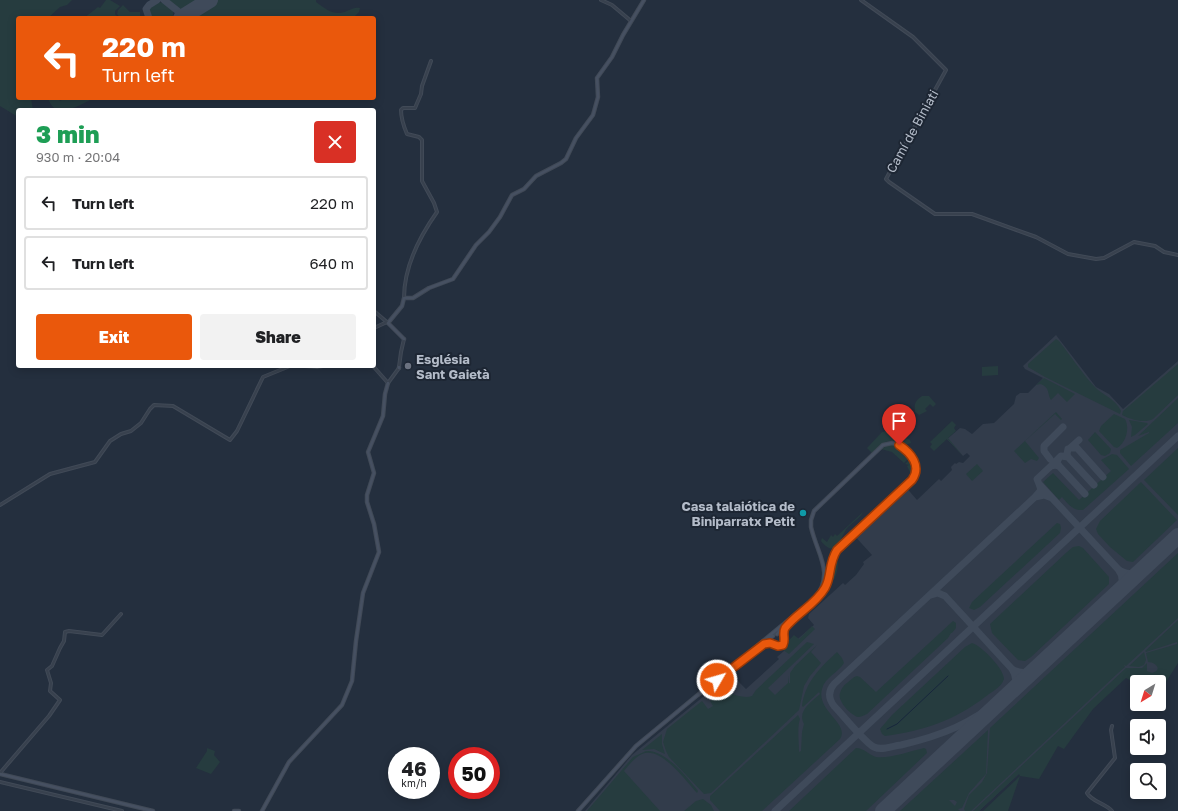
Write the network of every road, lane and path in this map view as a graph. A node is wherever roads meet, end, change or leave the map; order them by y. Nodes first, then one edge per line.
1 (601, 0) edge
2 (644, 0) edge
3 (861, 0) edge
4 (631, 20) junction
5 (431, 61) dead end
6 (1178, 255) edge
7 (404, 298) junction
8 (376, 312) edge
9 (387, 322) junction
10 (376, 327) edge
11 (404, 339) joint
12 (285, 368) edge
13 (375, 368) edge
14 (388, 383) junction
15 (0, 504) edge
16 (121, 614) dead end
17 (793, 617) junction
18 (777, 634) junction
19 (773, 636) junction
20 (784, 637) junction
21 (774, 645) junction
22 (743, 656) junction
23 (698, 695) junction
24 (1112, 726) dead end
25 (0, 773) edge
26 (0, 782) edge
27 (109, 810) edge
28 (122, 811) edge
29 (153, 811) edge
30 (234, 811) edge
31 (239, 811) edge
32 (262, 811) edge
33 (578, 811) edge
34 (1112, 811) edge

1 - 4 street
2 - 4 main road
3 - 6 street, Camí de Biniati
4 - 7 main road
5 - 7 street
7 - 9 main road
8 - 9 street
9 - 10 street
9 - 11 main road
11 - 14 street
12 - 15 street
13 - 14 street
14 - 32 main road
16 - 25 street
17 - 18 main road
17 - 20 main road
17 - 22 main road
18 - 19 main road
18 - 20 main road
19 - 21 main road
19 - 22 main road
20 - 21 main road
21 - 23 main road
22 - 23 main road
23 - 33 main road
24 - 34 street
25 - 29 main road
26 - 27 street
27 - 28 street
30 - 31 main road

